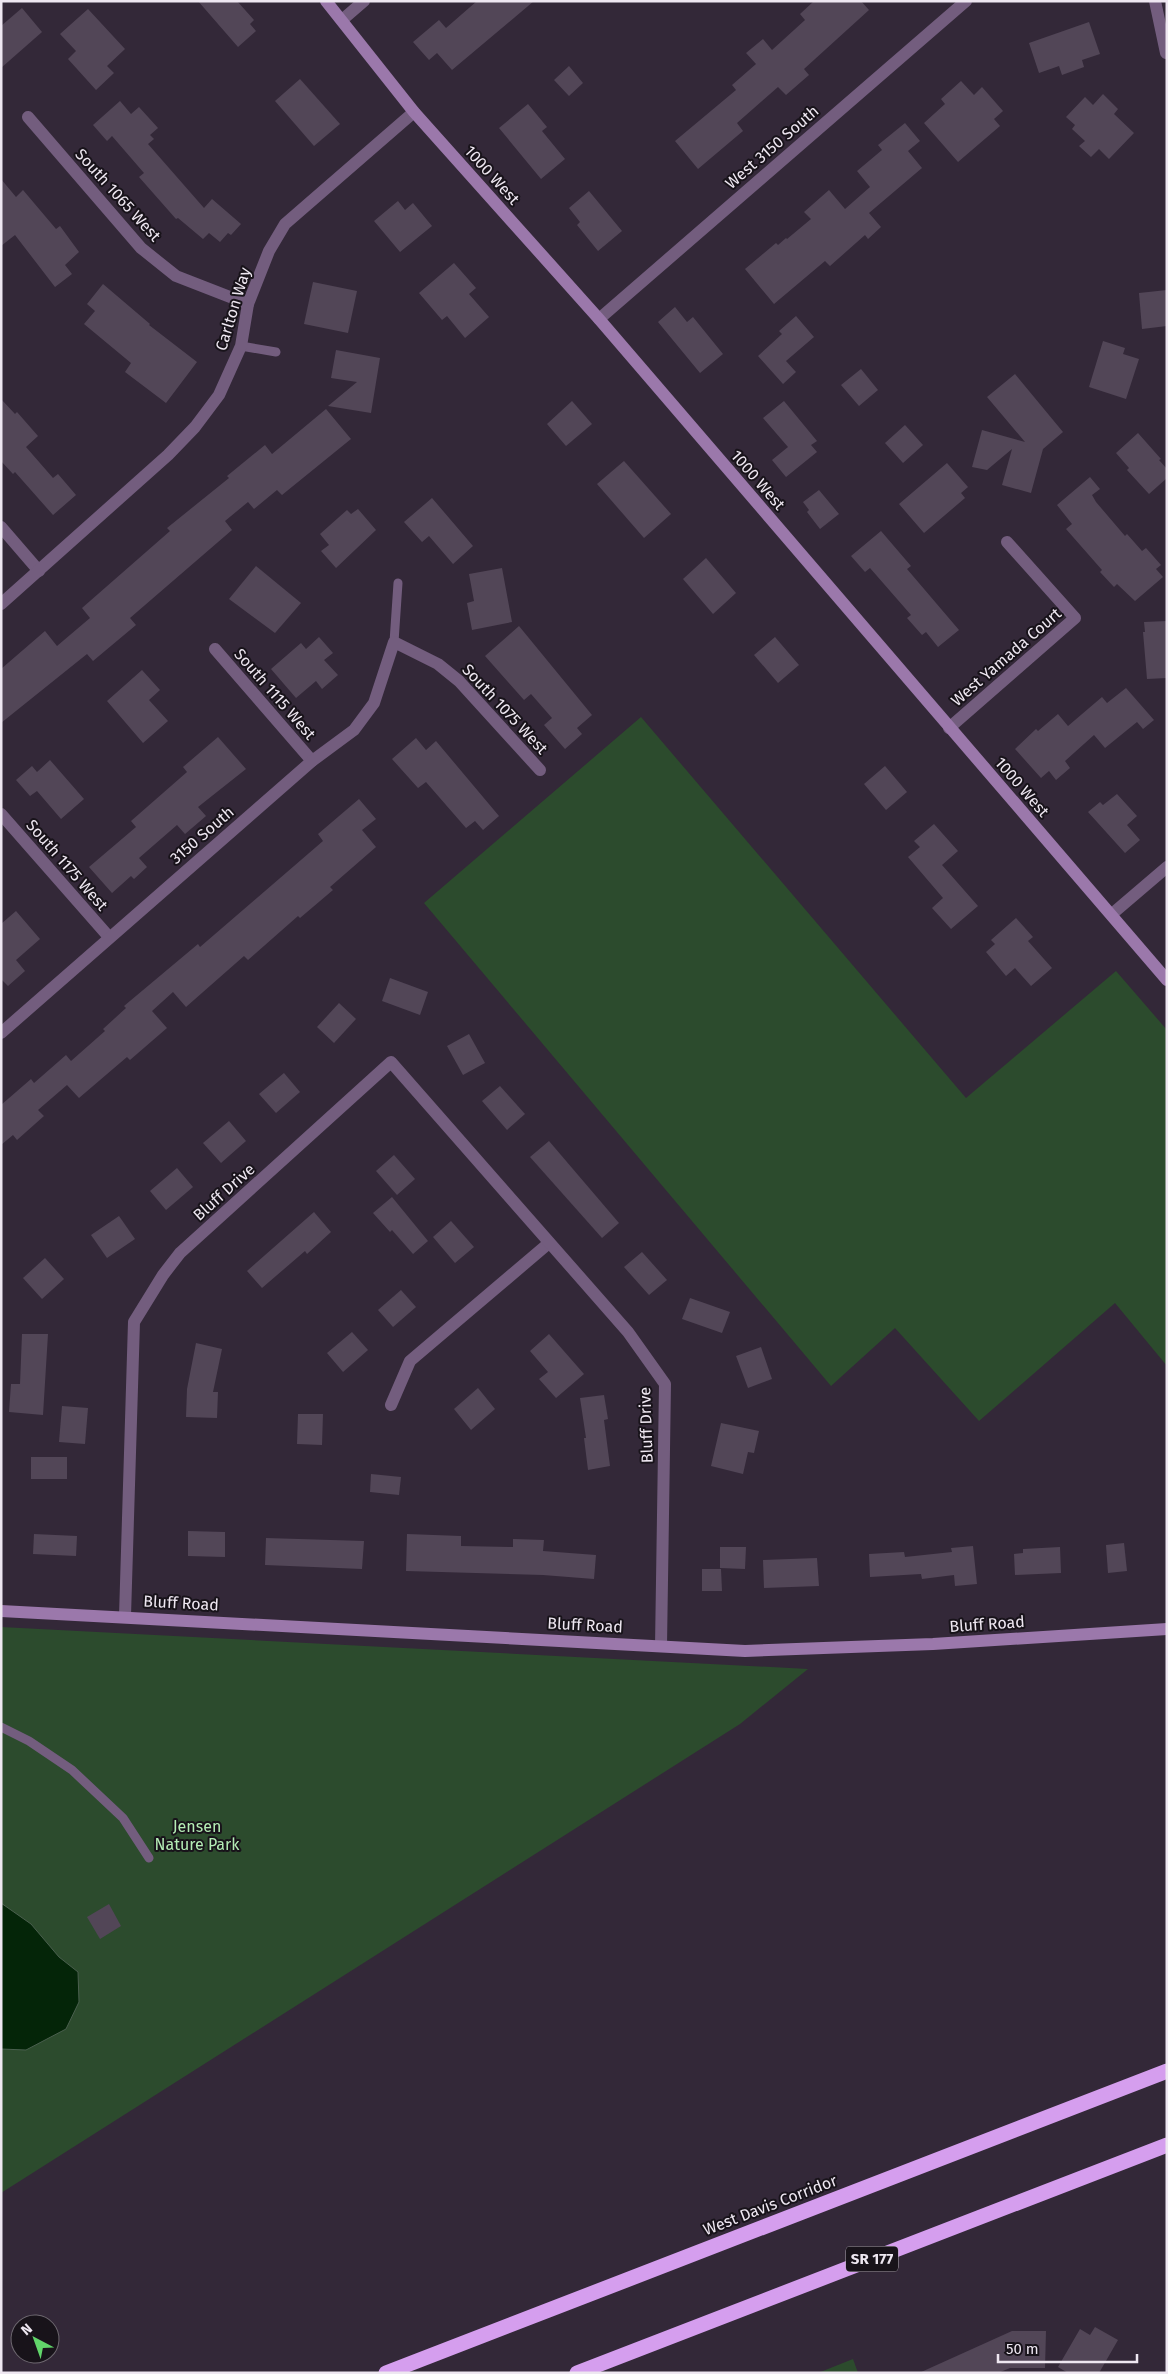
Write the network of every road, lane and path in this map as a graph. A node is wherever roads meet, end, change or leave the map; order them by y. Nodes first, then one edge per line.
1 (326, 1) edge
2 (364, 1) edge
3 (966, 1) edge
4 (1155, 1) edge
5 (342, 20) junction
6 (1166, 53) edge
7 (414, 112) junction
8 (28, 118) dead end
9 (248, 304) junction
10 (599, 318) junction
11 (241, 346) junction
12 (276, 352) dead end
13 (1, 527) edge
14 (1007, 542) dead end
15 (39, 571) junction
16 (398, 583) dead end
17 (1, 604) edge
18 (394, 642) junction
19 (215, 649) dead end
20 (949, 728) junction
21 (312, 761) junction
22 (540, 770) dead end
23 (1, 814) edge
24 (1167, 867) edge
25 (1112, 914) junction
26 (109, 937) junction
27 (1167, 980) edge
28 (1, 1033) edge
29 (549, 1243) junction
30 (391, 1405) dead end
31 (1, 1611) edge
32 (124, 1616) junction
33 (1167, 1629) edge
34 (661, 1646) junction
35 (1, 1727) edge
36 (149, 1858) dead end
37 (1167, 2070) edge
38 (1167, 2145) edge
39 (386, 2373) edge
40 (577, 2373) edge

1 - 5 main road, 1000 West
2 - 5 street
3 - 10 street, West 3150 South
4 - 6 street
5 - 7 main road, 1000 West
7 - 9 street, Carlton Way
7 - 10 main road, 1000 West
8 - 9 street, South 1065 West
9 - 11 street, Carlton Way
10 - 20 main road, 1000 West
11 - 12 lane
11 - 15 street, Carlton Way
13 - 15 street
14 - 20 street, West Yamada Court
15 - 17 street, Carlton Way
16 - 18 lane
18 - 21 street, 3150 South
18 - 22 street, South 1075 West
19 - 21 street, South 1115 West
20 - 25 main road, 1000 West
21 - 26 street, 3150 South
23 - 26 street, South 1175 West
24 - 25 street
25 - 27 main road, 1000 West
26 - 28 street, 3150 South
29 - 30 street
29 - 32 street, Bluff Drive
29 - 34 street, Bluff Drive
31 - 32 main road, Bluff Road
32 - 34 main road, Bluff Road
33 - 34 main road, Bluff Road
35 - 36 lane
37 - 39 highway, West Davis Corridor
38 - 40 highway, SR 177

